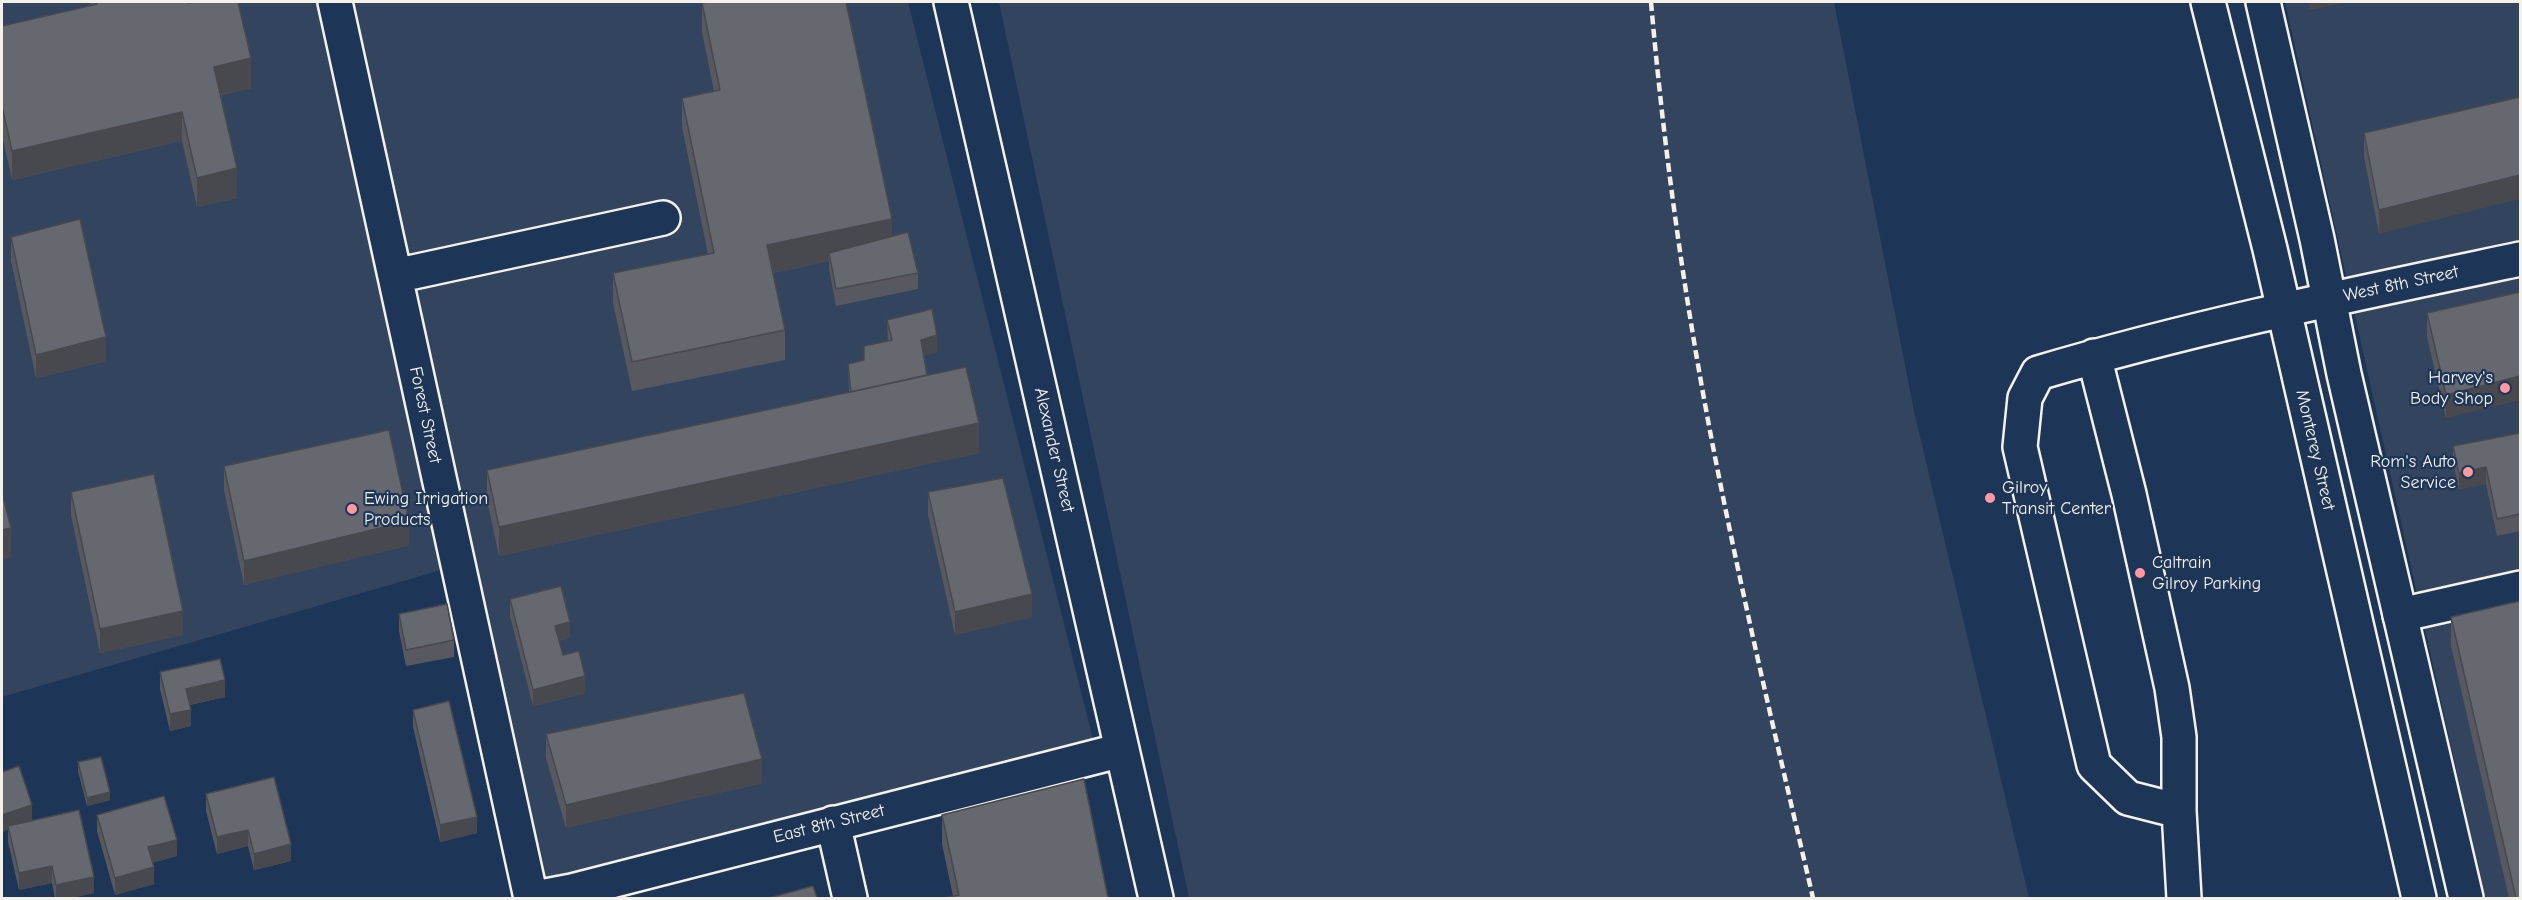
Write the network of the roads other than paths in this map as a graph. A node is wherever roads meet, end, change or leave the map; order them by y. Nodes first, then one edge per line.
1 (335, 2) edge
2 (951, 2) edge
3 (2208, 2) edge
4 (2263, 2) edge
5 (663, 218) dead end
6 (2520, 259) edge
7 (395, 276) junction
8 (2330, 299) junction
9 (2283, 310) junction
10 (2094, 356) junction
11 (2520, 588) edge
12 (2400, 615) junction
13 (1122, 750) junction
14 (2179, 811) junction
15 (833, 823) junction
16 (533, 898) edge
17 (850, 898) edge
18 (1156, 898) edge
19 (2184, 898) edge
20 (2419, 898) edge
21 (2466, 898) edge

1 - 7 street, Forest Street
2 - 13 street, Alexander Street
3 - 9 street, Monterey Street
4 - 8 street
5 - 7 street
6 - 8 street, West 8th Street
7 - 16 street, Forest Street
8 - 9 street, West 8th Street
8 - 12 street
9 - 10 street, West 8th Street
9 - 20 street, Monterey Street
10 - 14 street
10 - 14 street, West 8th Street
11 - 12 street
12 - 21 street
13 - 15 street, East 8th Street
13 - 18 street, Alexander Street
14 - 19 street
15 - 16 street, East 8th Street
15 - 17 street

